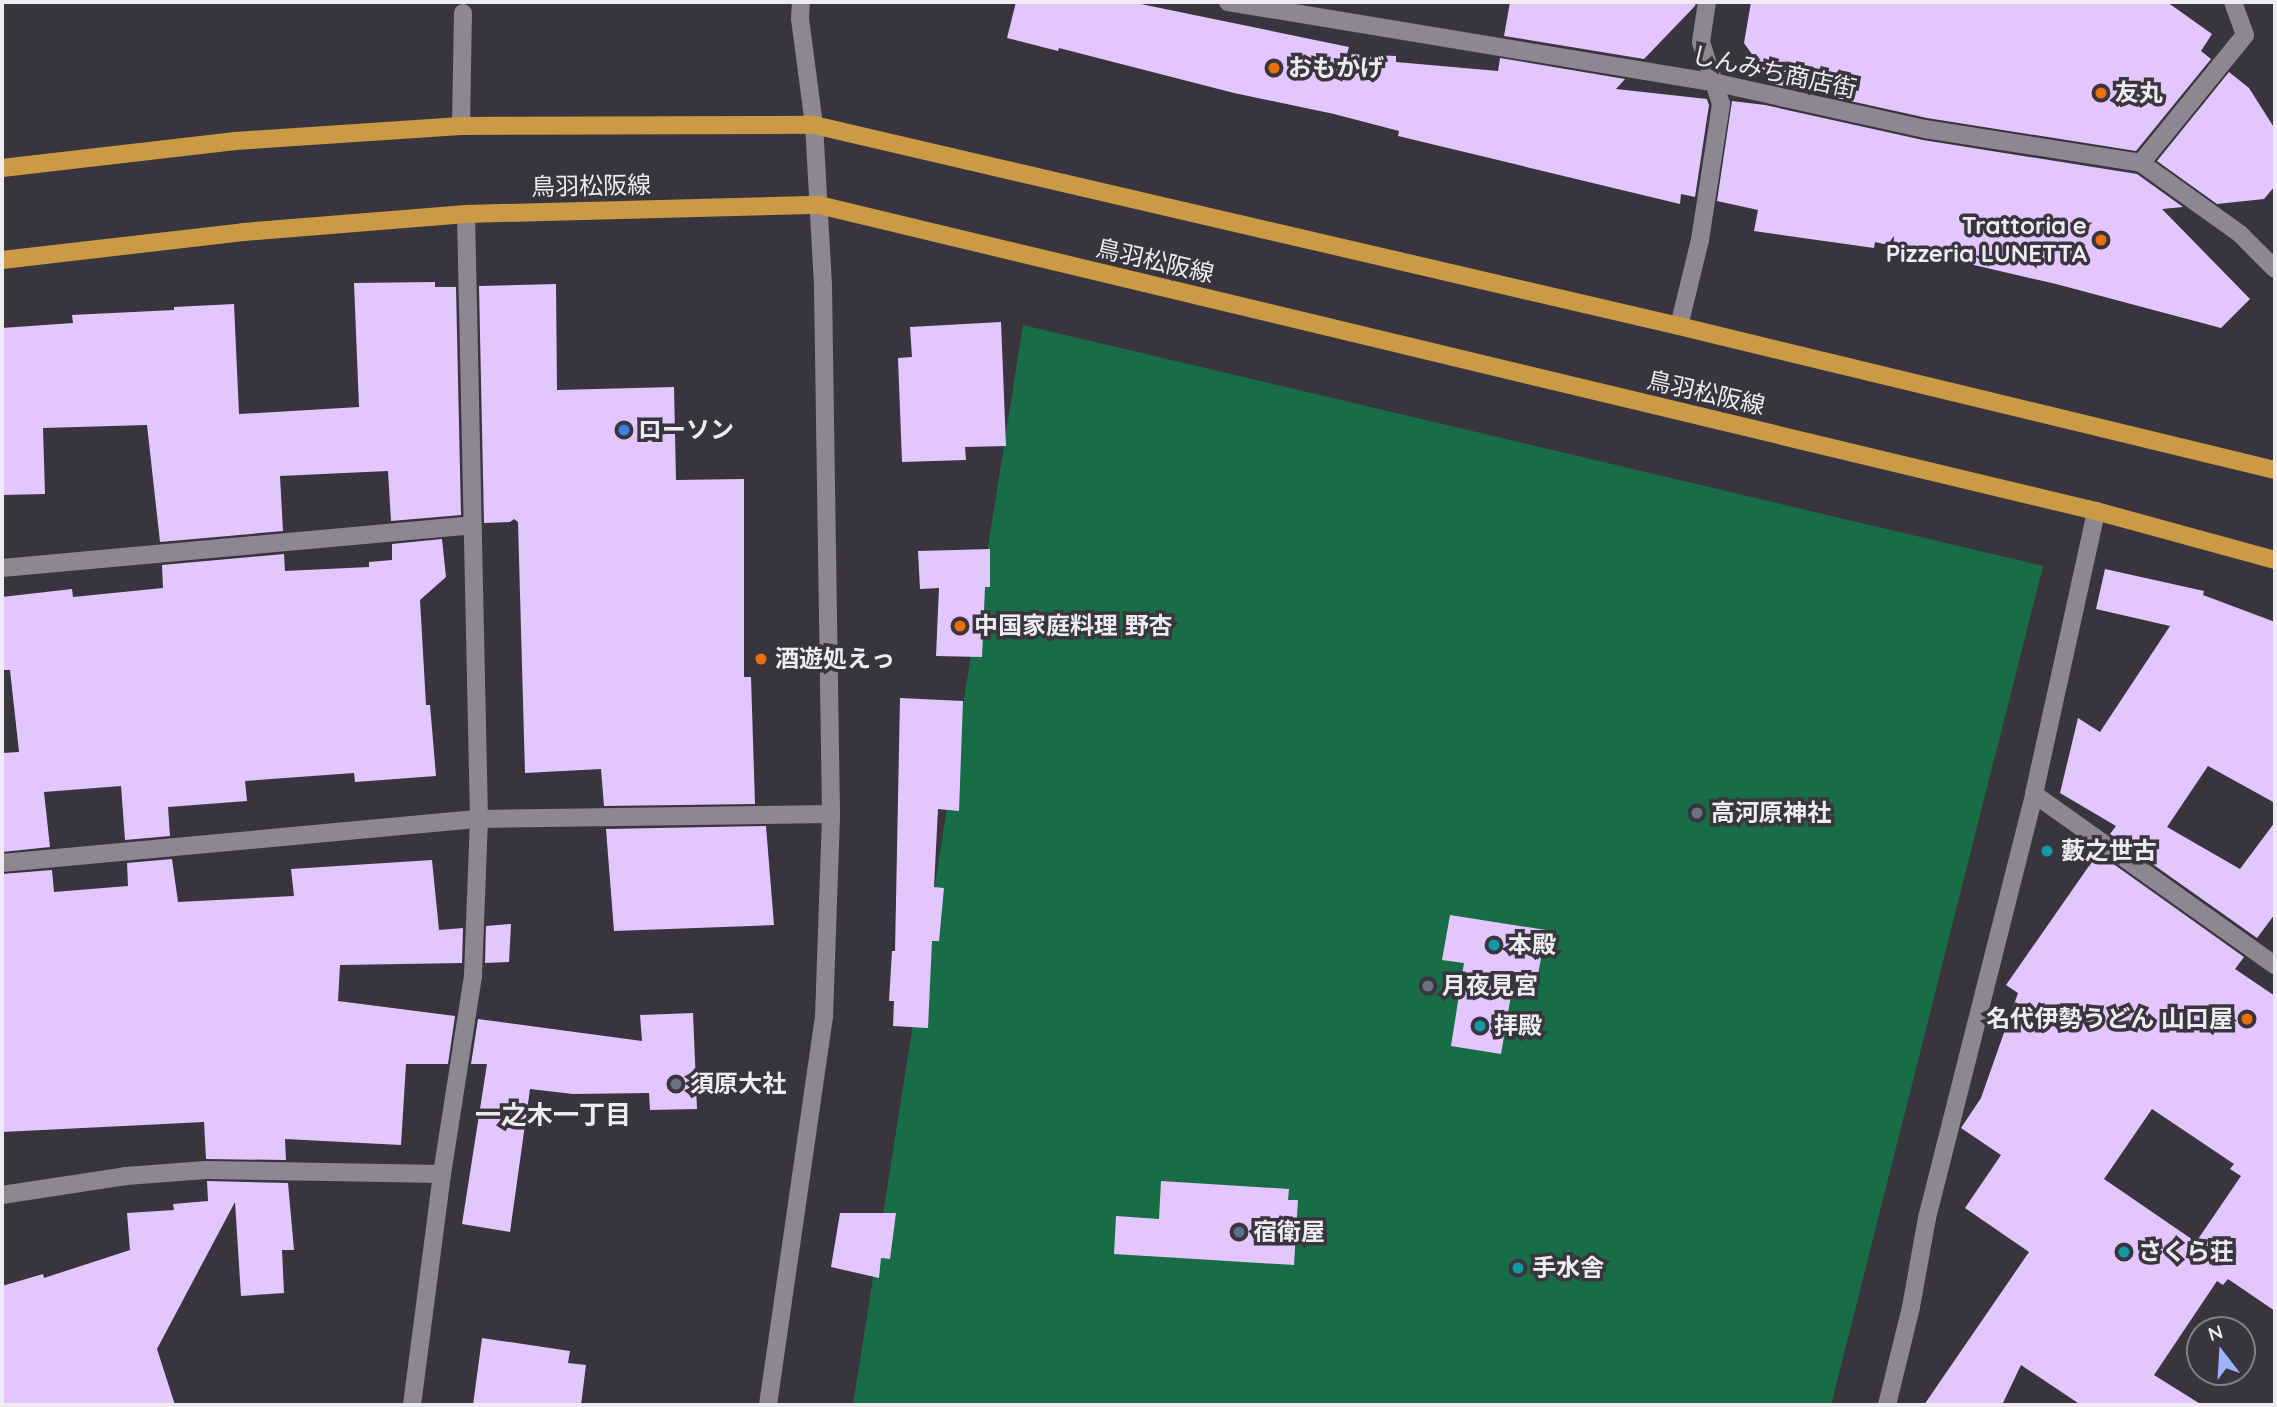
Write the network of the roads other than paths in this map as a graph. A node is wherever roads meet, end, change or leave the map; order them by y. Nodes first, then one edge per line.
1 (801, 2) edge
2 (1228, 2) edge
3 (1707, 2) edge
4 (2233, 2) edge
5 (463, 7) edge
6 (1713, 82) junction
7 (814, 125) junction
8 (461, 126) junction
9 (2141, 163) junction
10 (2, 169) edge
11 (819, 205) junction
12 (466, 214) junction
13 (2, 260) edge
14 (2275, 269) edge
15 (1679, 326) junction
16 (2275, 470) edge
17 (2096, 511) junction
18 (472, 525) junction
19 (2275, 560) edge
20 (2, 568) edge
21 (2034, 794) junction
22 (831, 814) junction
23 (479, 819) junction
24 (2, 863) edge
25 (2275, 965) edge
26 (442, 1174) junction
27 (2, 1195) edge
28 (412, 1405) edge
29 (768, 1405) edge
30 (1887, 1405) edge

1 - 7 street
2 - 6 street, しんみち商店街
3 - 6 street
4 - 9 street
5 - 8 street
6 - 9 street, しんみち商店街
6 - 15 street
7 - 8 main road
7 - 11 street
7 - 15 main road
8 - 10 main road
9 - 14 street, しんみち商店街
11 - 12 main road, 鳥羽松阪線
11 - 17 main road, 鳥羽松阪線
11 - 22 street
12 - 13 main road, 鳥羽松阪線
12 - 18 street
15 - 16 main road
17 - 19 main road, 鳥羽松阪線
17 - 21 street
18 - 20 street
18 - 23 street
21 - 25 street
21 - 30 street
22 - 23 street
22 - 29 street
23 - 24 street
23 - 26 street
26 - 27 street
26 - 28 street

